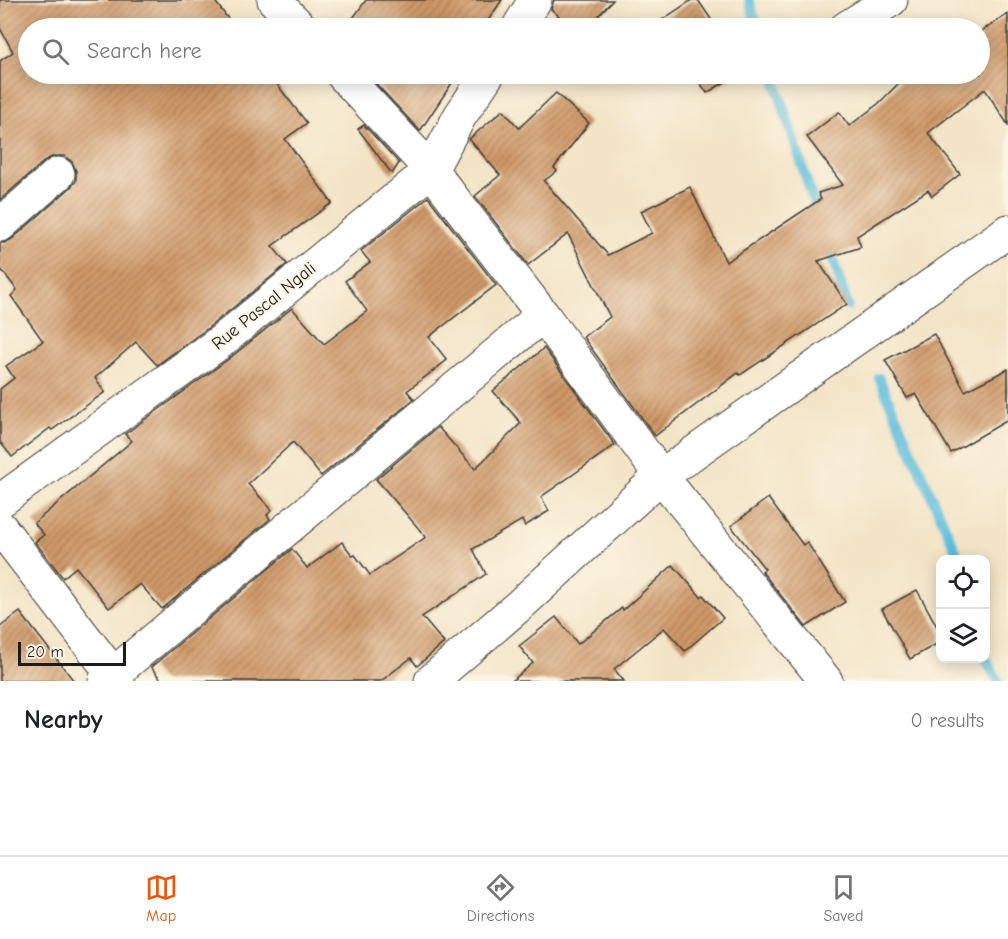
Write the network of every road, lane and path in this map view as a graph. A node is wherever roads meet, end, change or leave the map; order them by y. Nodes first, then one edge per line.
1 (274, 0) edge
2 (536, 0) edge
3 (891, 0) edge
4 (291, 18) edge
5 (524, 18) edge
6 (862, 18) edge
7 (351, 84) edge
8 (481, 84) edge
9 (431, 170) junction
10 (58, 174) dead end
11 (0, 225) edge
12 (1008, 231) edge
13 (543, 315) junction
14 (661, 476) junction
15 (0, 501) edge
16 (0, 528) edge
17 (112, 679) edge
18 (431, 681) edge
19 (826, 681) edge

1 - 4 street
2 - 5 street
3 - 6 street
7 - 9 street
8 - 9 street, Rue Pascal Ngali
9 - 13 street
9 - 15 street, Rue Pascal Ngali
10 - 11 street
12 - 14 street
13 - 14 street
13 - 17 street
14 - 18 street
14 - 19 street
16 - 17 street

